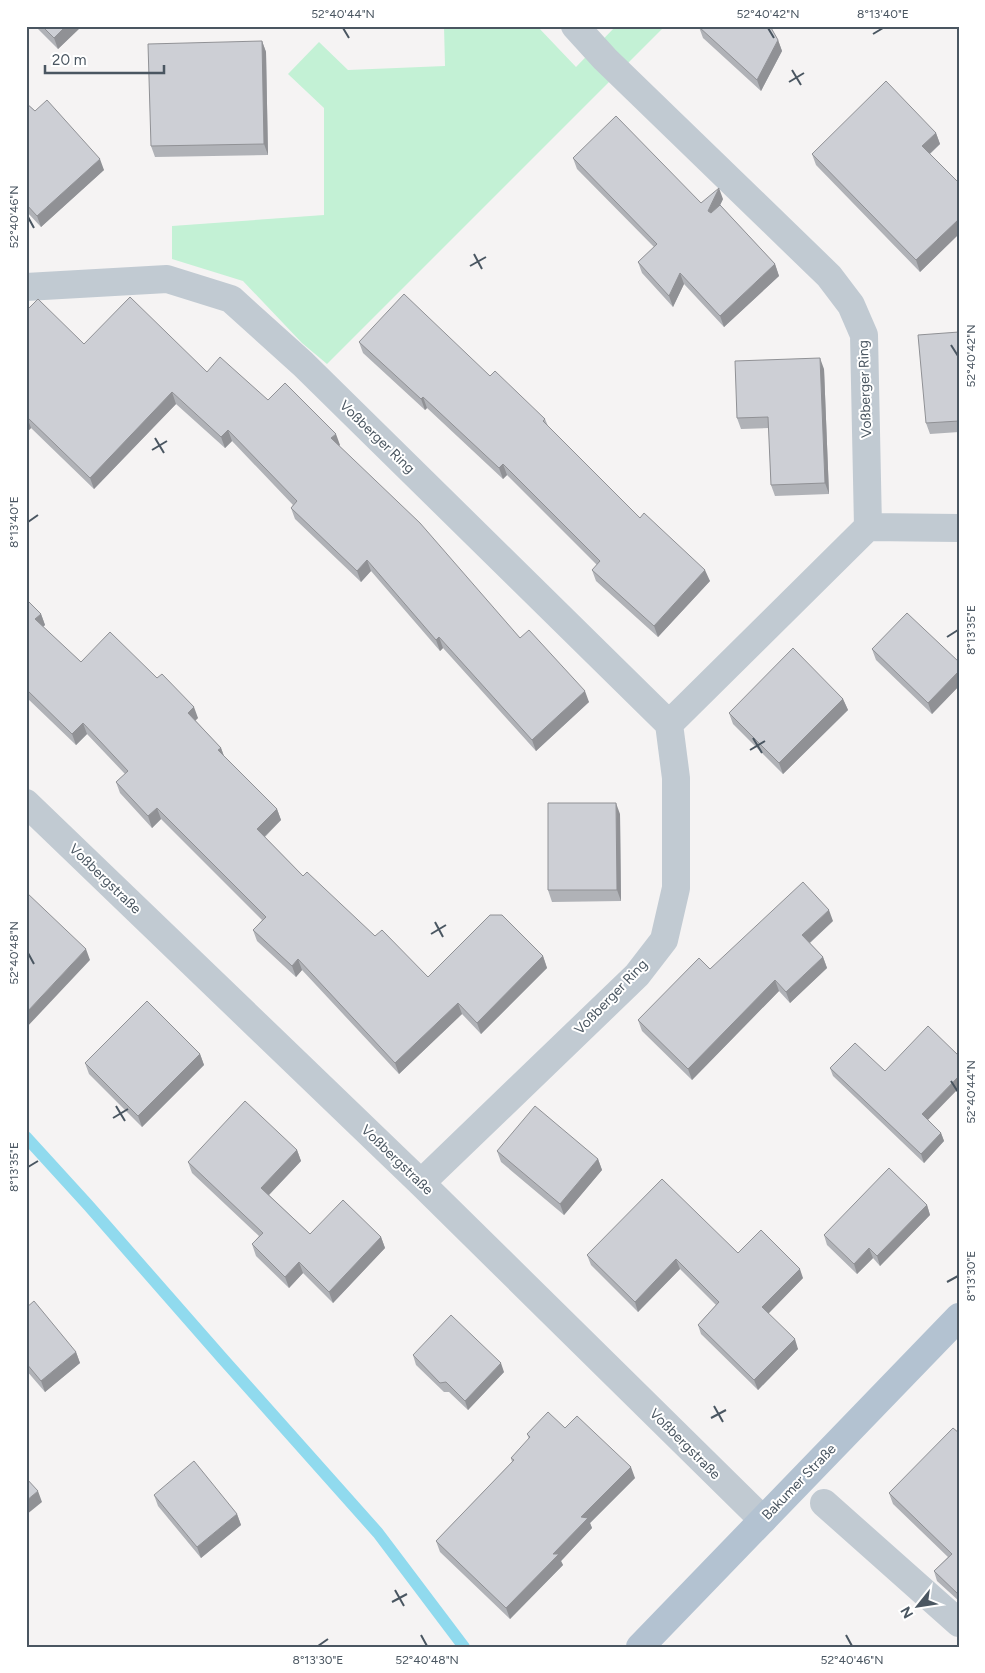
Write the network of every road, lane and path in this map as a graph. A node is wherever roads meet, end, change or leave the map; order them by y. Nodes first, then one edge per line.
1 (575, 26) edge
2 (26, 287) edge
3 (868, 527) junction
4 (959, 528) edge
5 (669, 724) junction
6 (26, 803) edge
7 (421, 1183) junction
8 (959, 1317) edge
9 (824, 1503) dead end
10 (763, 1520) junction
11 (959, 1623) edge
12 (640, 1647) edge

1 - 3 street, Voßberger Ring
2 - 5 street, Voßberger Ring
3 - 4 street
3 - 5 street
5 - 7 street, Voßberger Ring
6 - 7 street, Voßbergstraße
7 - 10 street, Voßbergstraße
8 - 10 main road, Bakumer Straße
9 - 11 street
10 - 12 main road, Bakumer Straße

